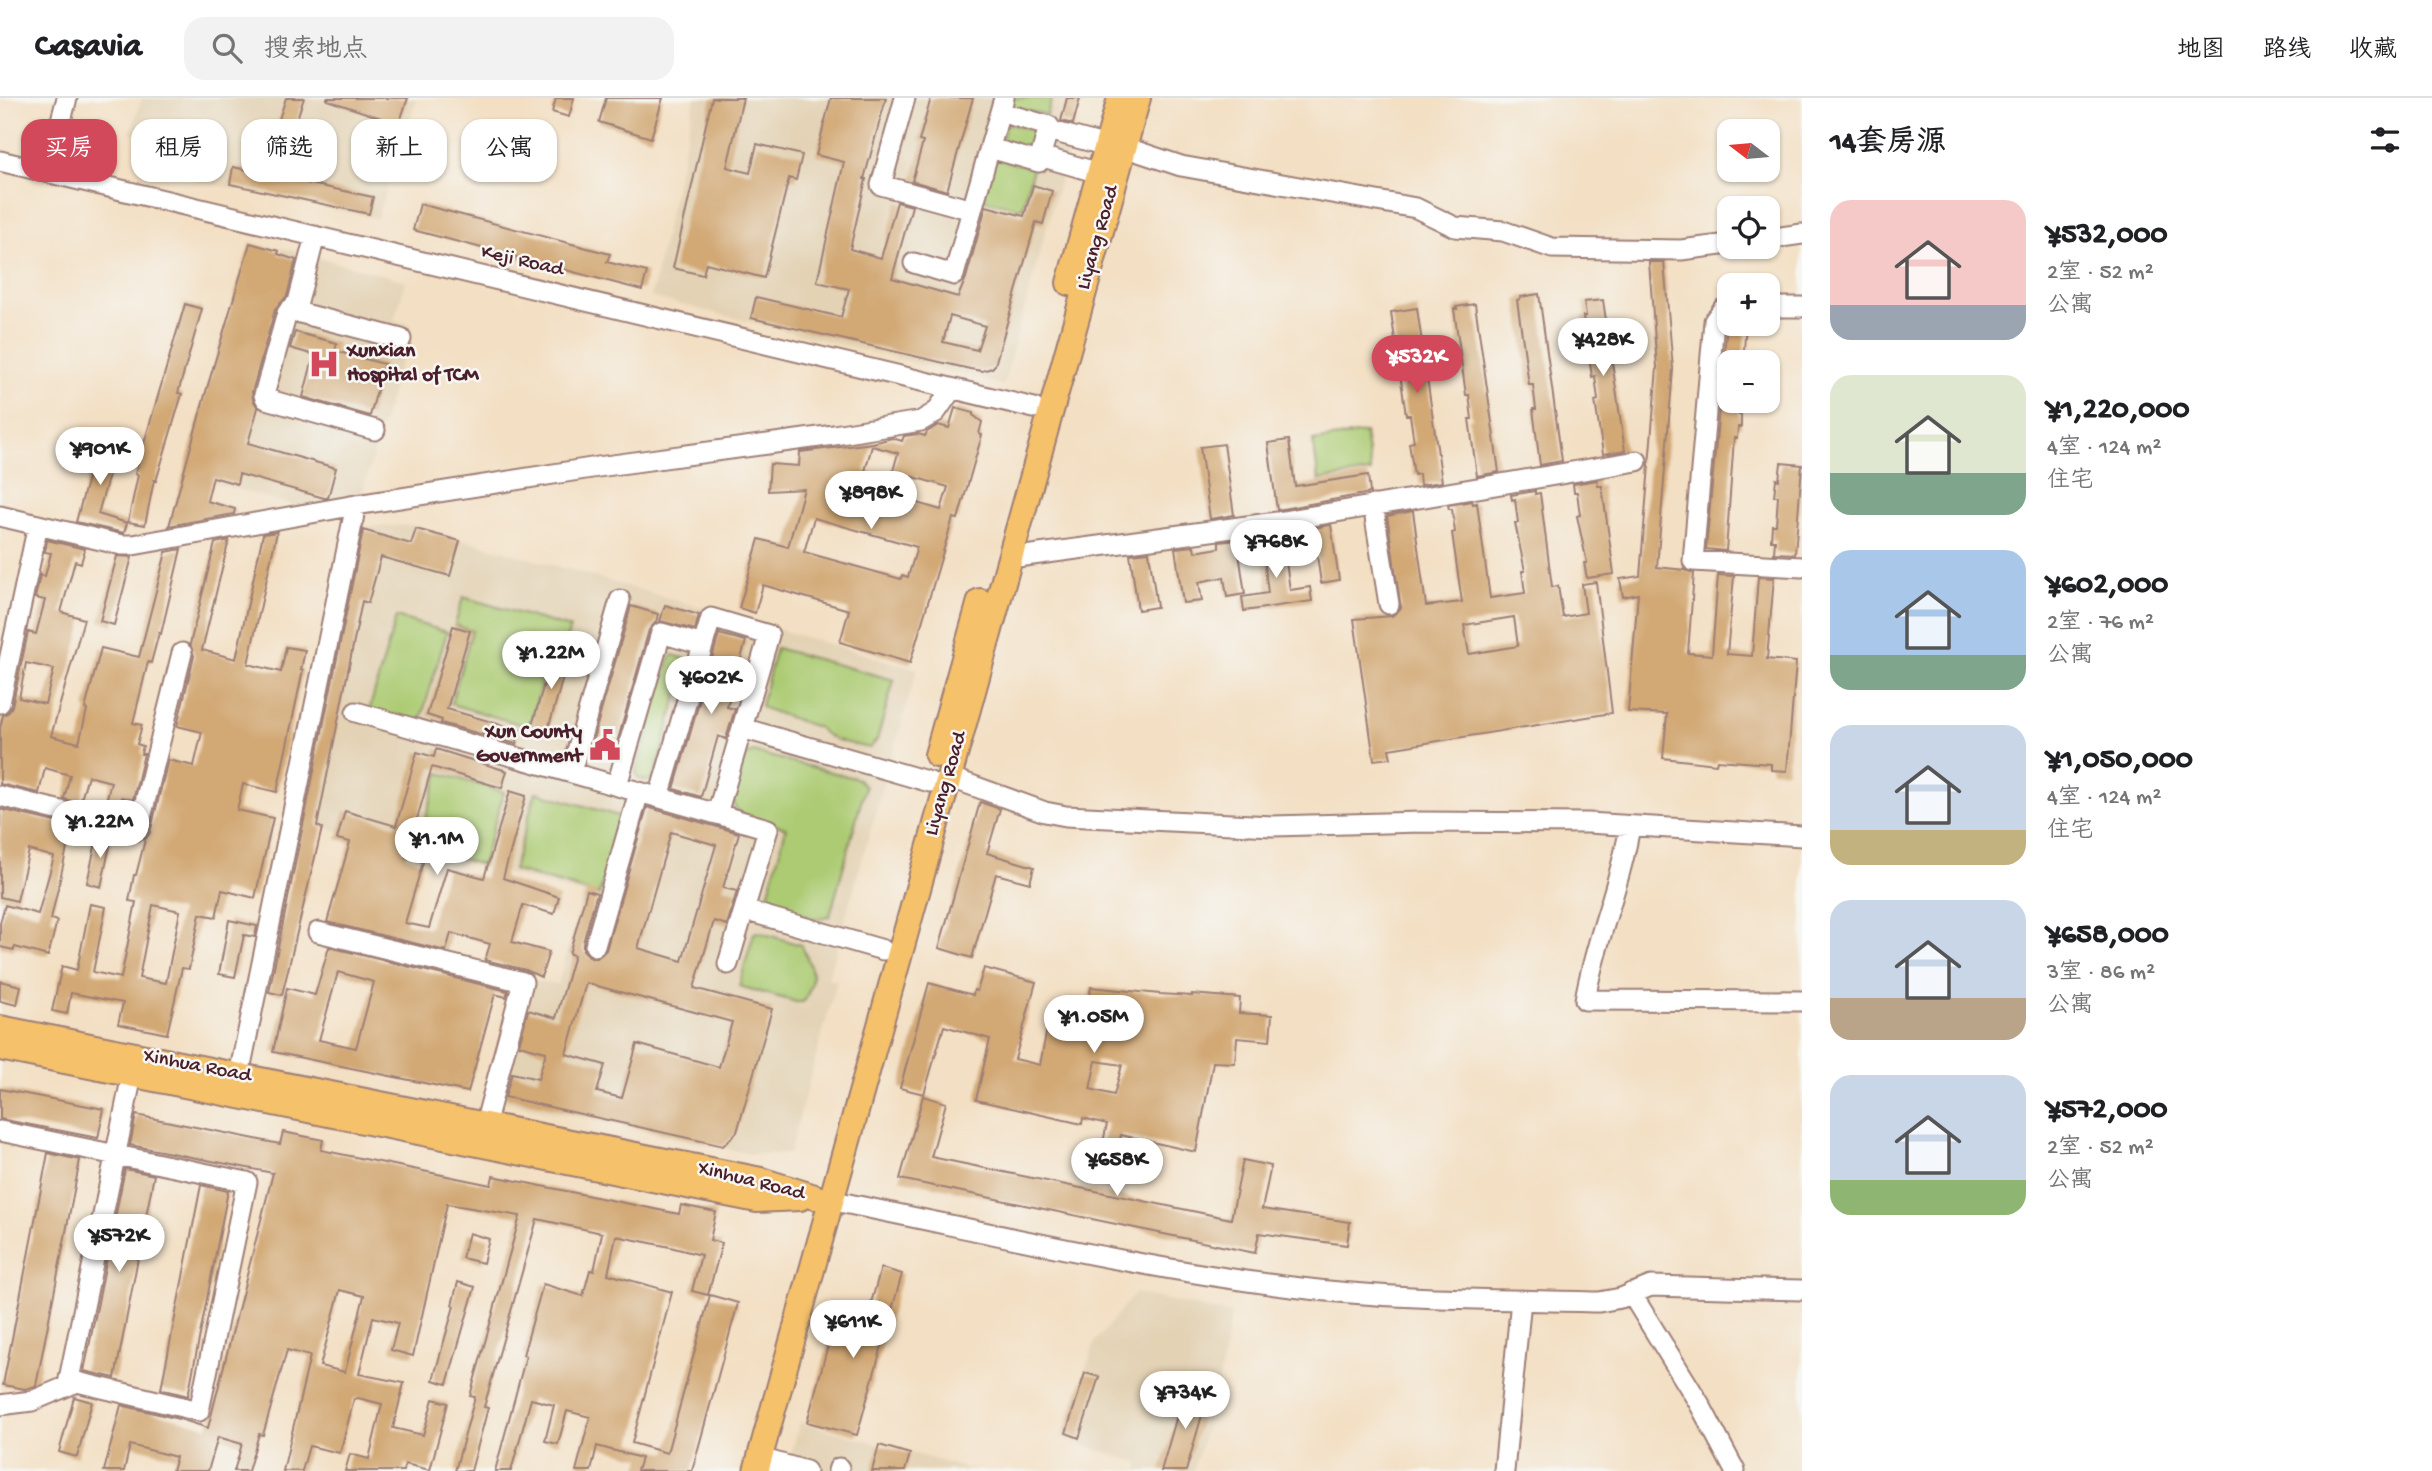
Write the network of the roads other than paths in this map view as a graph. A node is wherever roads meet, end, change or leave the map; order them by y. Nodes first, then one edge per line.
1 (66, 98) edge
2 (905, 98) edge
3 (1120, 98) edge
4 (1138, 98) edge
5 (1001, 105) edge
6 (61, 119) edge
7 (1048, 130) junction
8 (1115, 147) junction
9 (990, 148) junction
10 (1040, 156) junction
11 (0, 161) edge
12 (21, 166) edge
13 (1100, 173) junction
14 (89, 182) edge
15 (972, 210) junction
16 (1802, 234) edge
17 (315, 236) junction
18 (1780, 237) edge
19 (1717, 246) edge
20 (914, 263) dead end
21 (1780, 307) edge
22 (1802, 307) edge
23 (289, 310) junction
24 (1717, 317) edge
25 (401, 339) dead end
26 (952, 388) junction
27 (1034, 408) junction
28 (374, 430) dead end
29 (1637, 461) dead end
30 (356, 505) junction
31 (1373, 505) junction
32 (0, 516) edge
33 (38, 525) junction
34 (1010, 558) junction
35 (1802, 567) edge
36 (620, 600) dead end
37 (1389, 604) dead end
38 (703, 645) junction
39 (182, 653) dead end
40 (0, 703) edge
41 (356, 712) dead end
42 (742, 728) junction
43 (571, 772) junction
44 (939, 780) junction
45 (617, 785) junction
46 (639, 792) junction
47 (0, 796) edge
48 (659, 797) junction
49 (717, 814) junction
50 (1630, 825) junction
51 (1802, 836) edge
52 (744, 910) junction
53 (318, 932) dead end
54 (594, 946) dead end
55 (883, 950) junction
56 (728, 964) dead end
57 (1802, 1002) edge
58 (0, 1028) edge
59 (0, 1048) edge
60 (132, 1075) junction
61 (239, 1075) junction
62 (485, 1125) junction
63 (0, 1131) edge
64 (116, 1154) junction
65 (823, 1199) junction
66 (1802, 1290) edge
67 (1631, 1293) junction
68 (1521, 1300) junction
69 (68, 1384) junction
70 (0, 1405) edge
71 (758, 1465) edge
72 (739, 1471) edge
73 (806, 1471) edge
74 (1504, 1471) edge
75 (1735, 1471) edge

1 - 6 street
2 - 15 street
3 - 8 main road, Liyang Road
4 - 8 main road, Liyang Road
5 - 7 street
5 - 9 street
7 - 8 street
7 - 10 street
8 - 13 main road, Liyang Road
8 - 19 street
8 - 34 main road, Liyang Road
9 - 10 street
9 - 15 street
10 - 13 street
11 - 12 street, Keji Road
13 - 27 main road, Liyang Road
14 - 17 street, Keji Road
15 - 20 street
16 - 18 street
17 - 23 street
17 - 26 street, Keji Road
21 - 22 street
23 - 25 street
23 - 28 street
24 - 35 street
26 - 27 street, Keji Road
26 - 30 street
27 - 44 main road, Liyang Road
29 - 31 street
30 - 33 street
30 - 61 street
31 - 34 street
31 - 37 street
32 - 33 street
33 - 40 street
34 - 44 main road, Liyang Road
36 - 43 street
38 - 42 street
38 - 45 street
38 - 48 street
39 - 47 street
41 - 43 street
42 - 44 street
42 - 49 street
43 - 45 street
44 - 50 street
44 - 55 main road, Liyang Road
44 - 65 main road, Liyang Road
45 - 46 street
46 - 48 street
46 - 54 street
48 - 49 street
49 - 52 street
50 - 51 street
50 - 57 street
52 - 55 street
52 - 56 street
53 - 62 street
55 - 65 main road, Liyang Road
58 - 61 main road, Xinhua Road
59 - 60 main road, Xinhua Road
60 - 64 street
60 - 65 main road, Xinhua Road
61 - 62 main road, Xinhua Road
62 - 65 main road, Xinhua Road
63 - 64 street
64 - 69 street
64 - 69 street
65 - 68 street
65 - 71 main road, Liyang Road
65 - 72 main road, Liyang Road
66 - 67 street
67 - 68 street
67 - 75 street
68 - 74 street
69 - 70 street
71 - 73 street

